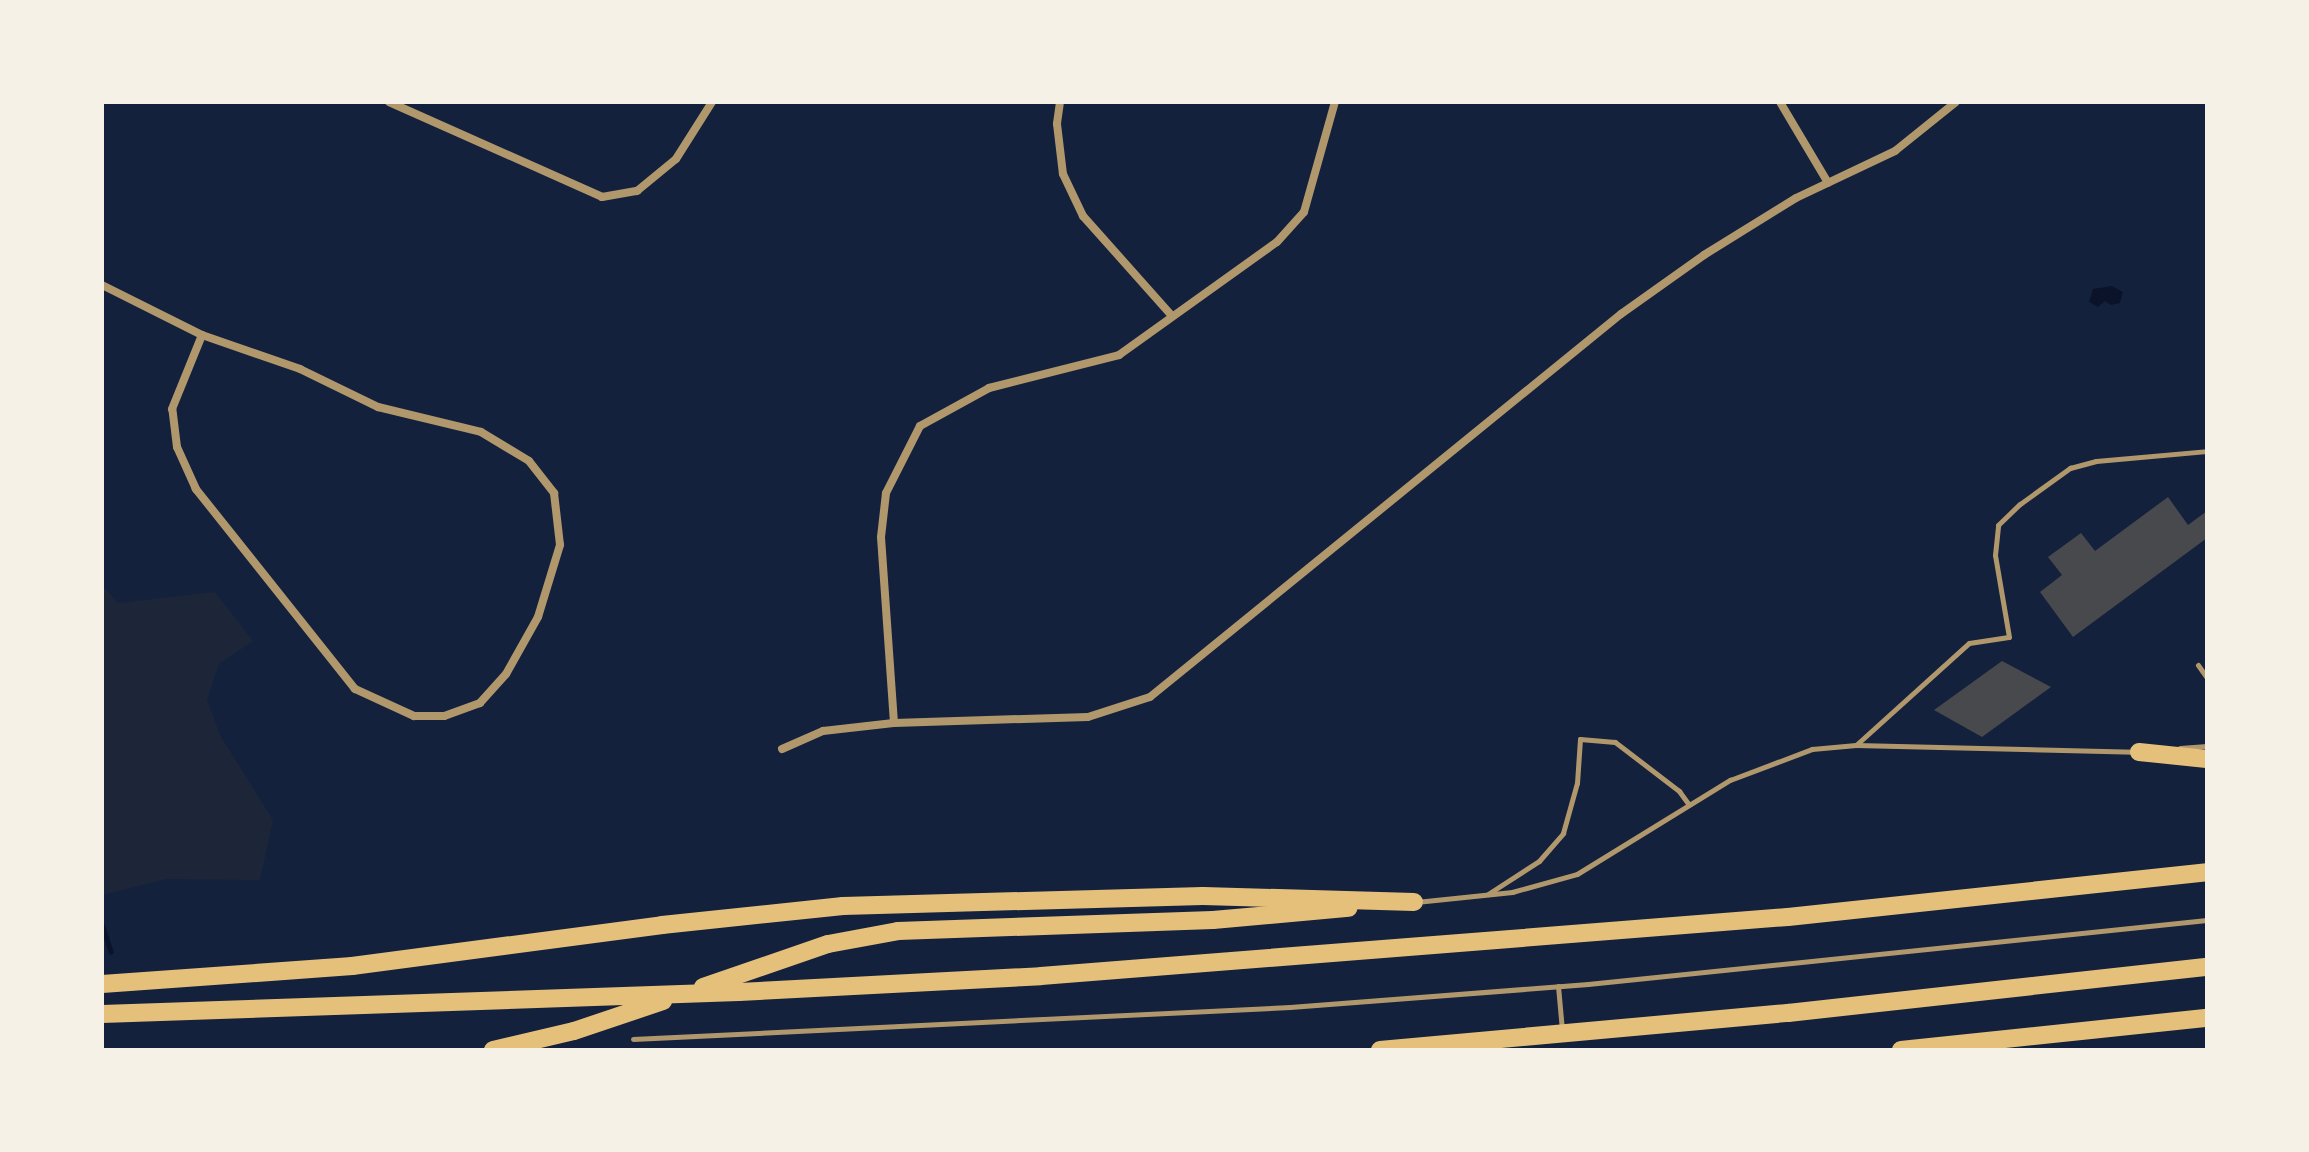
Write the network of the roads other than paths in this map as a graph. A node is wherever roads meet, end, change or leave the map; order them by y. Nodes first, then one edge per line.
1 (389, 102) edge
2 (712, 102) edge
3 (1060, 102) edge
4 (1335, 102) edge
5 (1780, 102) edge
6 (1956, 102) edge
7 (1828, 183) junction
8 (102, 285) edge
9 (1172, 316) junction
10 (202, 335) junction
11 (2207, 451) edge
12 (2198, 665) dead end
13 (2207, 678) edge
14 (894, 723) junction
15 (1856, 745) junction
16 (2207, 746) edge
17 (782, 749) dead end
18 (2139, 752) junction
19 (2207, 759) edge
20 (1689, 805) junction
21 (2207, 872) edge
22 (1487, 895) junction
23 (1414, 902) junction
24 (2207, 920) edge
25 (2207, 967) edge
26 (102, 984) edge
27 (1558, 986) junction
28 (102, 1014) edge
29 (2207, 1018) edge
30 (1562, 1035) junction
31 (633, 1039) dead end
32 (493, 1050) edge
33 (1380, 1050) edge
34 (1901, 1050) edge

1 - 2 street
3 - 9 street
4 - 9 street
5 - 7 street
6 - 7 street
7 - 14 street
8 - 10 street
9 - 14 street
10 - 10 street
11 - 15 lane
12 - 13 lane
14 - 17 street
15 - 18 lane
15 - 20 lane
16 - 18 lane
18 - 19 highway
20 - 22 lane
20 - 22 lane
21 - 28 highway
22 - 23 lane
23 - 26 highway
23 - 32 highway
24 - 27 lane
25 - 30 highway
27 - 30 lane
27 - 31 lane
29 - 34 highway
30 - 33 highway

